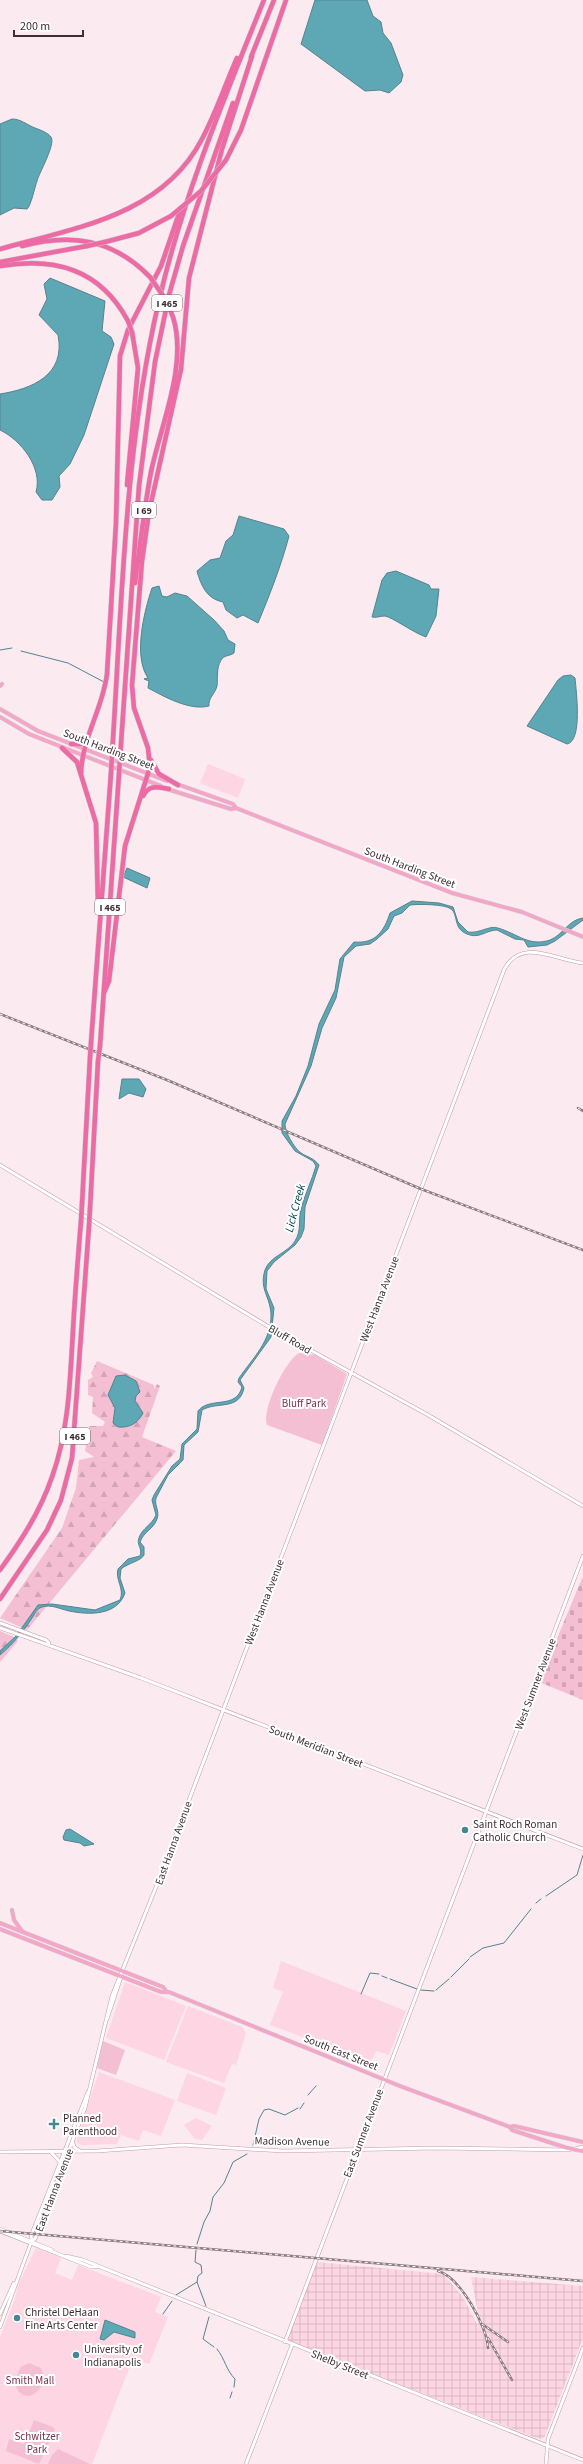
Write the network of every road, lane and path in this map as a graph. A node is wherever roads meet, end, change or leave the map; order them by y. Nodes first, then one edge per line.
1 (264, 0) edge
2 (274, 0) edge
3 (286, 0) edge
4 (252, 56) junction
5 (194, 178) junction
6 (0, 250) edge
7 (0, 262) edge
8 (0, 266) edge
9 (128, 509) junction
10 (130, 622) junction
11 (0, 709) edge
12 (0, 718) edge
13 (89, 735) junction
14 (71, 744) junction
15 (62, 748) junction
16 (84, 749) junction
17 (149, 754) junction
18 (82, 756) junction
19 (80, 773) junction
20 (148, 773) junction
21 (146, 780) junction
22 (178, 785) junction
23 (169, 790) junction
24 (236, 808) junction
25 (134, 818) junction
26 (99, 924) junction
27 (581, 936) edge
28 (583, 963) edge
29 (104, 993) junction
30 (0, 1165) edge
31 (351, 1373) junction
32 (583, 1506) edge
33 (583, 1556) edge
34 (0, 1570) edge
35 (0, 1599) edge
36 (0, 1623) edge
37 (0, 1628) edge
38 (49, 1644) junction
39 (224, 1710) junction
40 (486, 1812) junction
41 (583, 1849) edge
42 (12, 1910) dead end
43 (0, 1923) edge
44 (0, 1929) edge
45 (22, 1932) junction
46 (78, 1954) junction
47 (84, 1956) junction
48 (71, 1957) junction
49 (79, 1960) junction
50 (123, 1971) junction
51 (121, 1977) junction
52 (166, 1991) junction
53 (384, 2079) junction
54 (88, 2092) junction
55 (510, 2127) junction
56 (73, 2141) junction
57 (583, 2142) edge
58 (358, 2150) junction
59 (572, 2150) junction
60 (582, 2150) edge
61 (80, 2151) junction
62 (0, 2152) edge
63 (51, 2152) junction
64 (63, 2152) junction
65 (68, 2152) junction
66 (59, 2162) junction
67 (0, 2230) edge
68 (31, 2242) junction
69 (15, 2282) junction
70 (0, 2314) edge
71 (0, 2327) edge
72 (285, 2342) junction
73 (292, 2345) junction
74 (583, 2348) edge
75 (547, 2445) junction
76 (583, 2460) edge
77 (246, 2464) edge
78 (546, 2464) edge

1 - 5 highway, I 465
1 - 6 highway
2 - 4 highway, I 465
3 - 7 highway, bridge
4 - 10 highway, I 465
4 - 17 highway
5 - 9 highway, I 465
5 - 13 highway
6 - 10 highway, I 69, bridge
8 - 9 highway, I 69, bridge
9 - 26 highway, I 465, bridge
10 - 29 highway, I 465, bridge
11 - 14 main road, South Harding Street
12 - 15 main road, South Harding Street
13 - 14 highway
13 - 16 highway
14 - 16 main road, South Harding Street
15 - 18 main road, South Harding Street
15 - 19 highway
16 - 18 highway
16 - 20 main road, South Harding Street
17 - 20 highway
17 - 22 highway
18 - 19 highway
18 - 21 main road, South Harding Street
19 - 26 highway
20 - 21 highway
20 - 22 main road, South Harding Street
21 - 23 main road, South Harding Street
21 - 25 highway
22 - 24 main road, South Harding Street
23 - 24 main road, South Harding Street
23 - 25 highway
24 - 27 main road, South Harding Street
25 - 29 highway
26 - 34 highway, I 465, bridge
28 - 31 main road, West Hanna Avenue
29 - 35 highway, I 465, bridge
30 - 31 main road, Bluff Road
31 - 32 main road, Bluff Road
31 - 39 main road, West Hanna Avenue
33 - 40 main road, West Sumner Avenue
36 - 38 main road, South Meridian Street
37 - 38 main road, South Meridian Street
38 - 39 main road, South Meridian Street
39 - 40 main road, South Meridian Street
39 - 50 main road, East Hanna Avenue
40 - 41 main road, South Meridian Street
40 - 53 main road, East Sumner Avenue
42 - 45 main road
43 - 45 main road, South East Street
44 - 48 main road, South East Street
45 - 46 main road, South East Street
46 - 47 main road, South East Street
46 - 48 main road
47 - 49 main road
47 - 50 main road, South East Street
48 - 49 main road, South East Street
49 - 51 main road, South East Street
50 - 51 main road, East Hanna Avenue
50 - 52 main road, South East Street
51 - 52 main road, South East Street
51 - 54 main road, East Hanna Avenue
52 - 53 main road, South East Street
53 - 55 main road, South East Street
53 - 58 main road, East Sumner Avenue
54 - 56 main road, East Hanna Avenue
54 - 64 main road, East Hanna Avenue
55 - 57 main road, South East Street
55 - 59 main road, South East Street
56 - 61 main road
56 - 65 main road, East Hanna Avenue
58 - 59 main road, Madison Avenue
58 - 61 main road, Madison Avenue
58 - 72 main road, East Sumner Avenue
59 - 60 main road, South East Street
61 - 65 main road, Madison Avenue
62 - 63 main road, Madison Avenue
63 - 64 main road, Madison Avenue
63 - 66 main road
64 - 65 main road, Madison Avenue
64 - 66 main road, East Hanna Avenue
65 - 68 main road, East Hanna Avenue
66 - 68 main road, East Hanna Avenue
67 - 68 main road, Shelby Street
68 - 69 main road, East Hanna Avenue
68 - 72 main road, Shelby Street
69 - 70 main road, East Hanna Avenue
69 - 71 main road, East Hanna Avenue
72 - 73 main road, Shelby Street
73 - 75 main road, Shelby Street
73 - 77 main road
74 - 75 main road
75 - 76 main road, Shelby Street
75 - 78 main road

